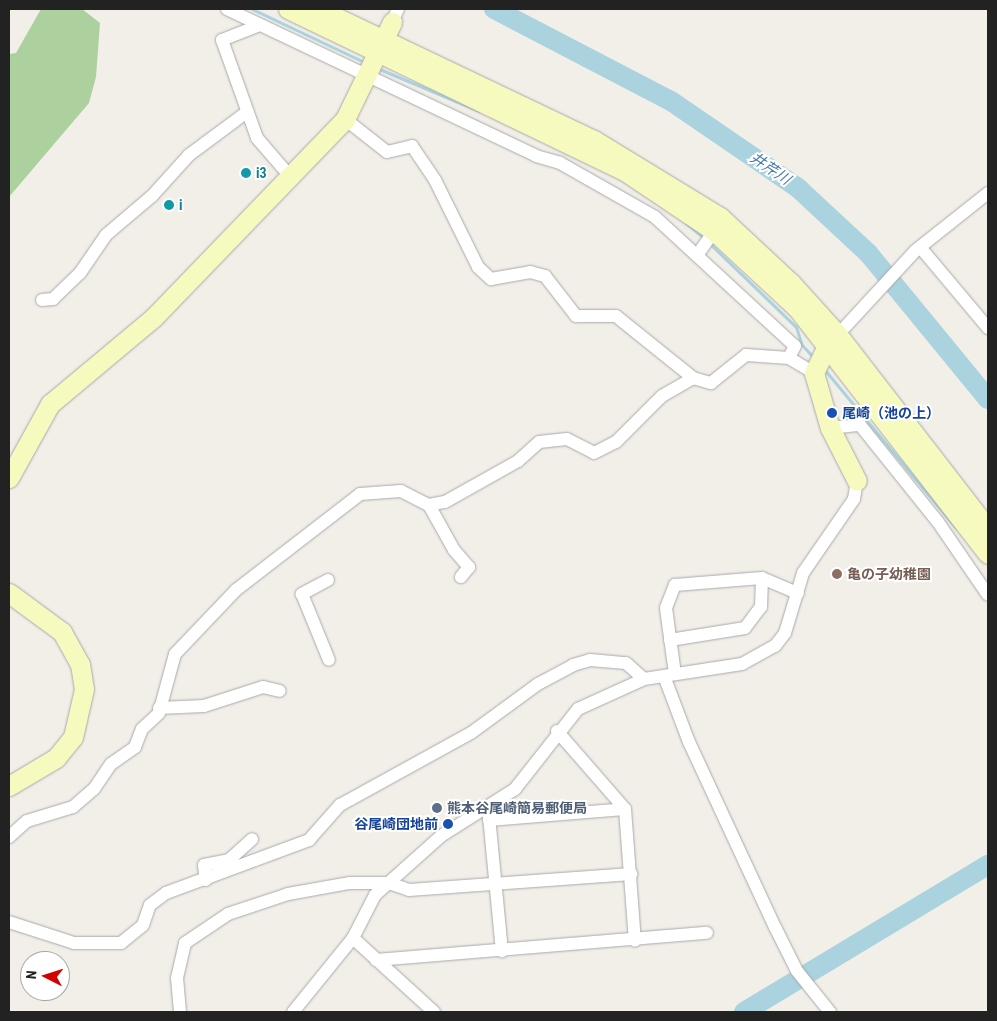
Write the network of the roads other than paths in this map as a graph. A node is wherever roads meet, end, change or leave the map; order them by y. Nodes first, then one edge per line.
1 (227, 9) edge
2 (288, 9) edge
3 (319, 9) edge
4 (395, 15) edge
5 (260, 25) junction
6 (375, 58) junction
7 (247, 112) junction
8 (345, 119) junction
9 (566, 142) junction
10 (560, 163) junction
11 (288, 174) junction
12 (988, 193) edge
13 (714, 231) junction
14 (917, 249) junction
15 (698, 254) junction
16 (42, 300) dead end
17 (988, 328) edge
18 (832, 340) junction
19 (789, 358) junction
20 (814, 373) junction
21 (693, 378) junction
22 (830, 428) junction
23 (9, 478) edge
24 (857, 481) joint
25 (429, 505) junction
26 (988, 529) edge
27 (988, 554) edge
28 (461, 577) dead end
29 (762, 578) junction
30 (328, 580) dead end
31 (9, 593) edge
32 (798, 593) junction
33 (988, 595) edge
34 (670, 640) junction
35 (329, 660) dead end
36 (670, 675) junction
37 (644, 679) junction
38 (280, 691) dead end
39 (159, 708) junction
40 (557, 731) junction
41 (9, 786) edge
42 (488, 806) junction
43 (625, 809) junction
44 (489, 820) junction
45 (9, 837) edge
46 (252, 840) dead end
47 (631, 874) junction
48 (206, 880) junction
49 (389, 883) junction
50 (496, 883) junction
51 (9, 922) edge
52 (707, 933) dead end
53 (353, 938) junction
54 (635, 941) junction
55 (502, 951) junction
56 (376, 960) junction
57 (180, 1012) edge
58 (293, 1012) edge
59 (434, 1012) edge
60 (830, 1012) edge

1 - 5 street
2 - 6 street
3 - 6 street
4 - 6 street
5 - 6 street
5 - 7 street
6 - 8 street
6 - 9 street
6 - 10 street
6 - 18 street
7 - 11 street
7 - 16 street
8 - 11 street
8 - 21 street
9 - 10 street
9 - 13 street
10 - 15 street
11 - 23 street
12 - 14 street
13 - 15 street
13 - 18 street
14 - 17 street
14 - 18 street
15 - 19 street
18 - 20 street
18 - 26 street
18 - 27 street
19 - 20 street
19 - 21 street
20 - 22 street
21 - 25 street
22 - 24 street
22 - 33 street
24 - 32 street
25 - 28 street
25 - 39 street
29 - 32 street
29 - 34 street
29 - 34 street
30 - 35 street
31 - 41 street
32 - 36 street
34 - 36 street
36 - 37 street
36 - 60 street
37 - 40 street
37 - 48 street
38 - 39 street
39 - 45 street
40 - 42 street
40 - 43 street
42 - 44 street
42 - 49 street
43 - 44 street
43 - 47 street
44 - 50 street
46 - 48 street
47 - 50 street
47 - 54 street
48 - 51 street
49 - 50 street
49 - 53 street
49 - 57 street
50 - 55 street
52 - 54 street
53 - 56 street
53 - 58 street
54 - 55 street
55 - 56 street
56 - 59 street

